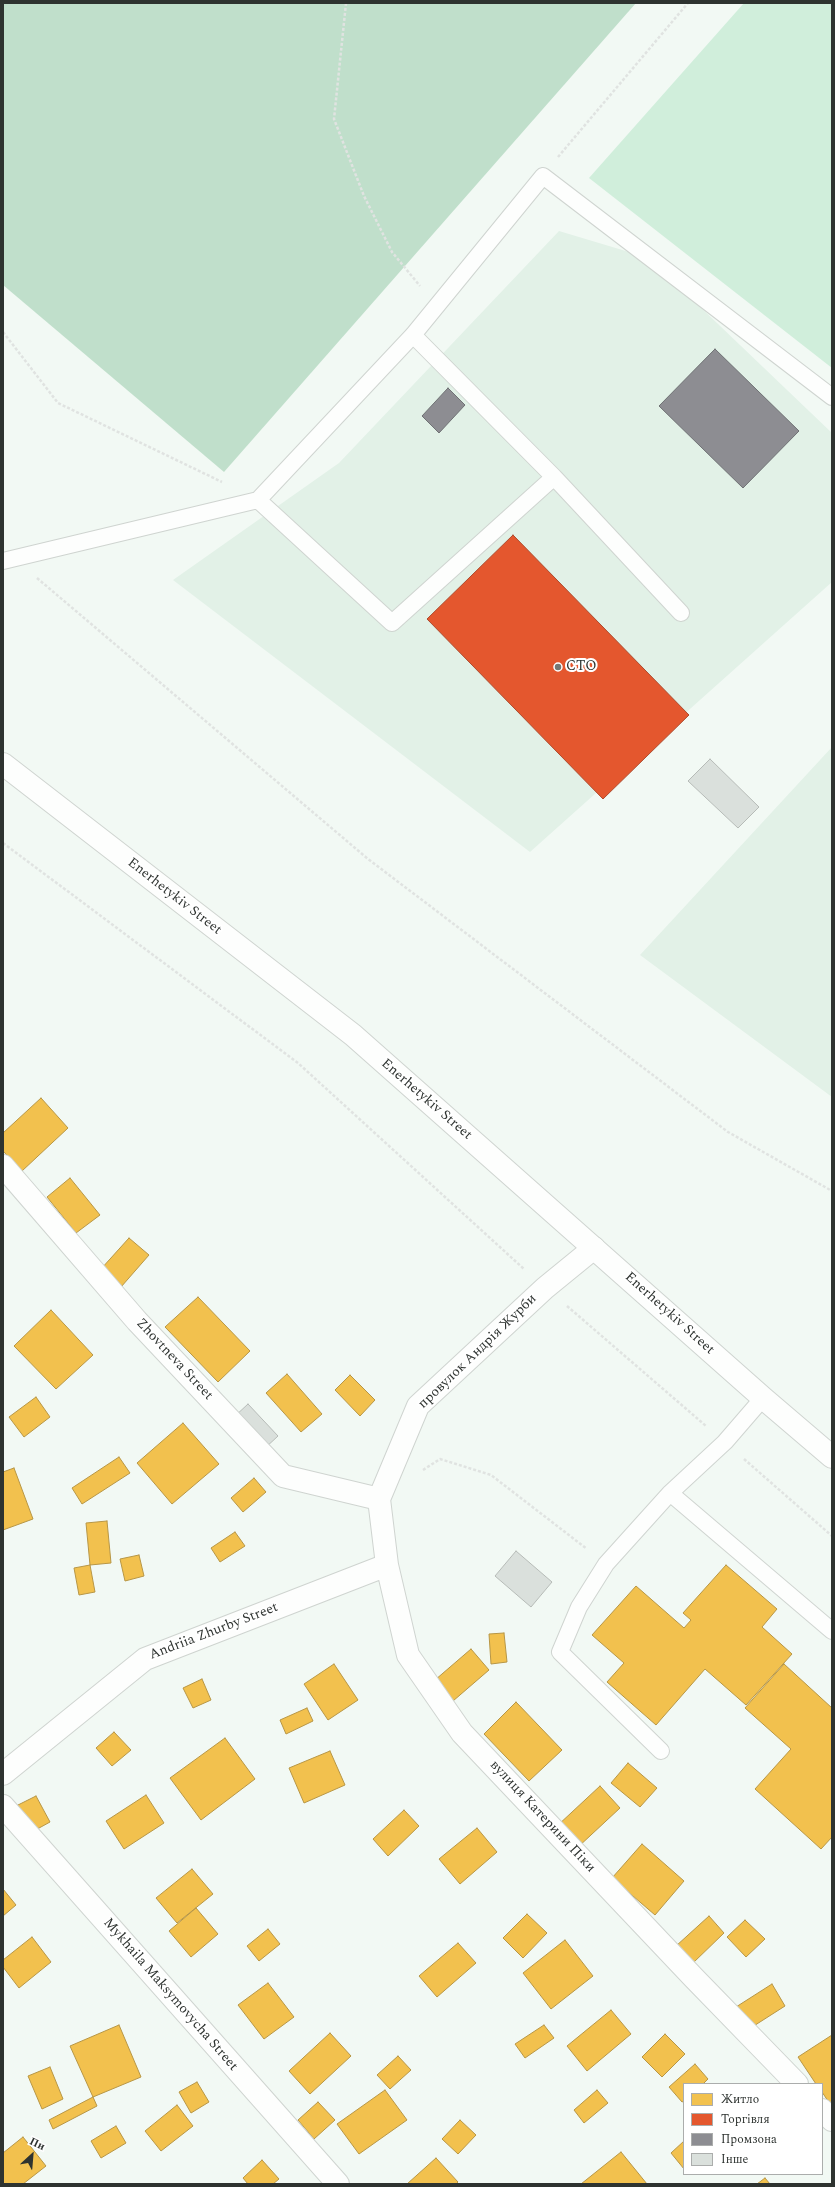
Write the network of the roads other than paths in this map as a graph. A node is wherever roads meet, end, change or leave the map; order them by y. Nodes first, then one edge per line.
1 (413, 335) junction
2 (832, 397) edge
3 (554, 477) junction
4 (258, 500) junction
5 (8, 560) edge
6 (680, 613) dead end
7 (3, 764) edge
8 (3, 1166) edge
9 (594, 1248) junction
10 (763, 1398) junction
11 (832, 1457) edge
12 (670, 1493) junction
13 (379, 1499) junction
14 (387, 1565) junction
15 (832, 1631) edge
16 (661, 1751) dead end
17 (3, 1774) edge
18 (3, 1806) edge
19 (796, 2083) edge
20 (823, 2111) edge
21 (832, 2120) edge
22 (338, 2184) edge

1 - 2 lane
1 - 3 lane
1 - 4 lane
3 - 4 lane
3 - 6 lane
4 - 5 lane
7 - 9 street, Enerhetykiv Street
8 - 13 street, Zhovtneva Street
9 - 10 street, Enerhetykiv Street
9 - 13 street, провулок Андрія Журби
10 - 11 street, Enerhetykiv Street
10 - 12 lane
12 - 15 lane
12 - 16 lane
13 - 14 street, вулиця Катерини Піки
14 - 17 street, Andriia Zhurby Street
14 - 19 street, вулиця Катерини Піки
18 - 22 street, Mykhaila Maksymovycha Street
20 - 21 street

